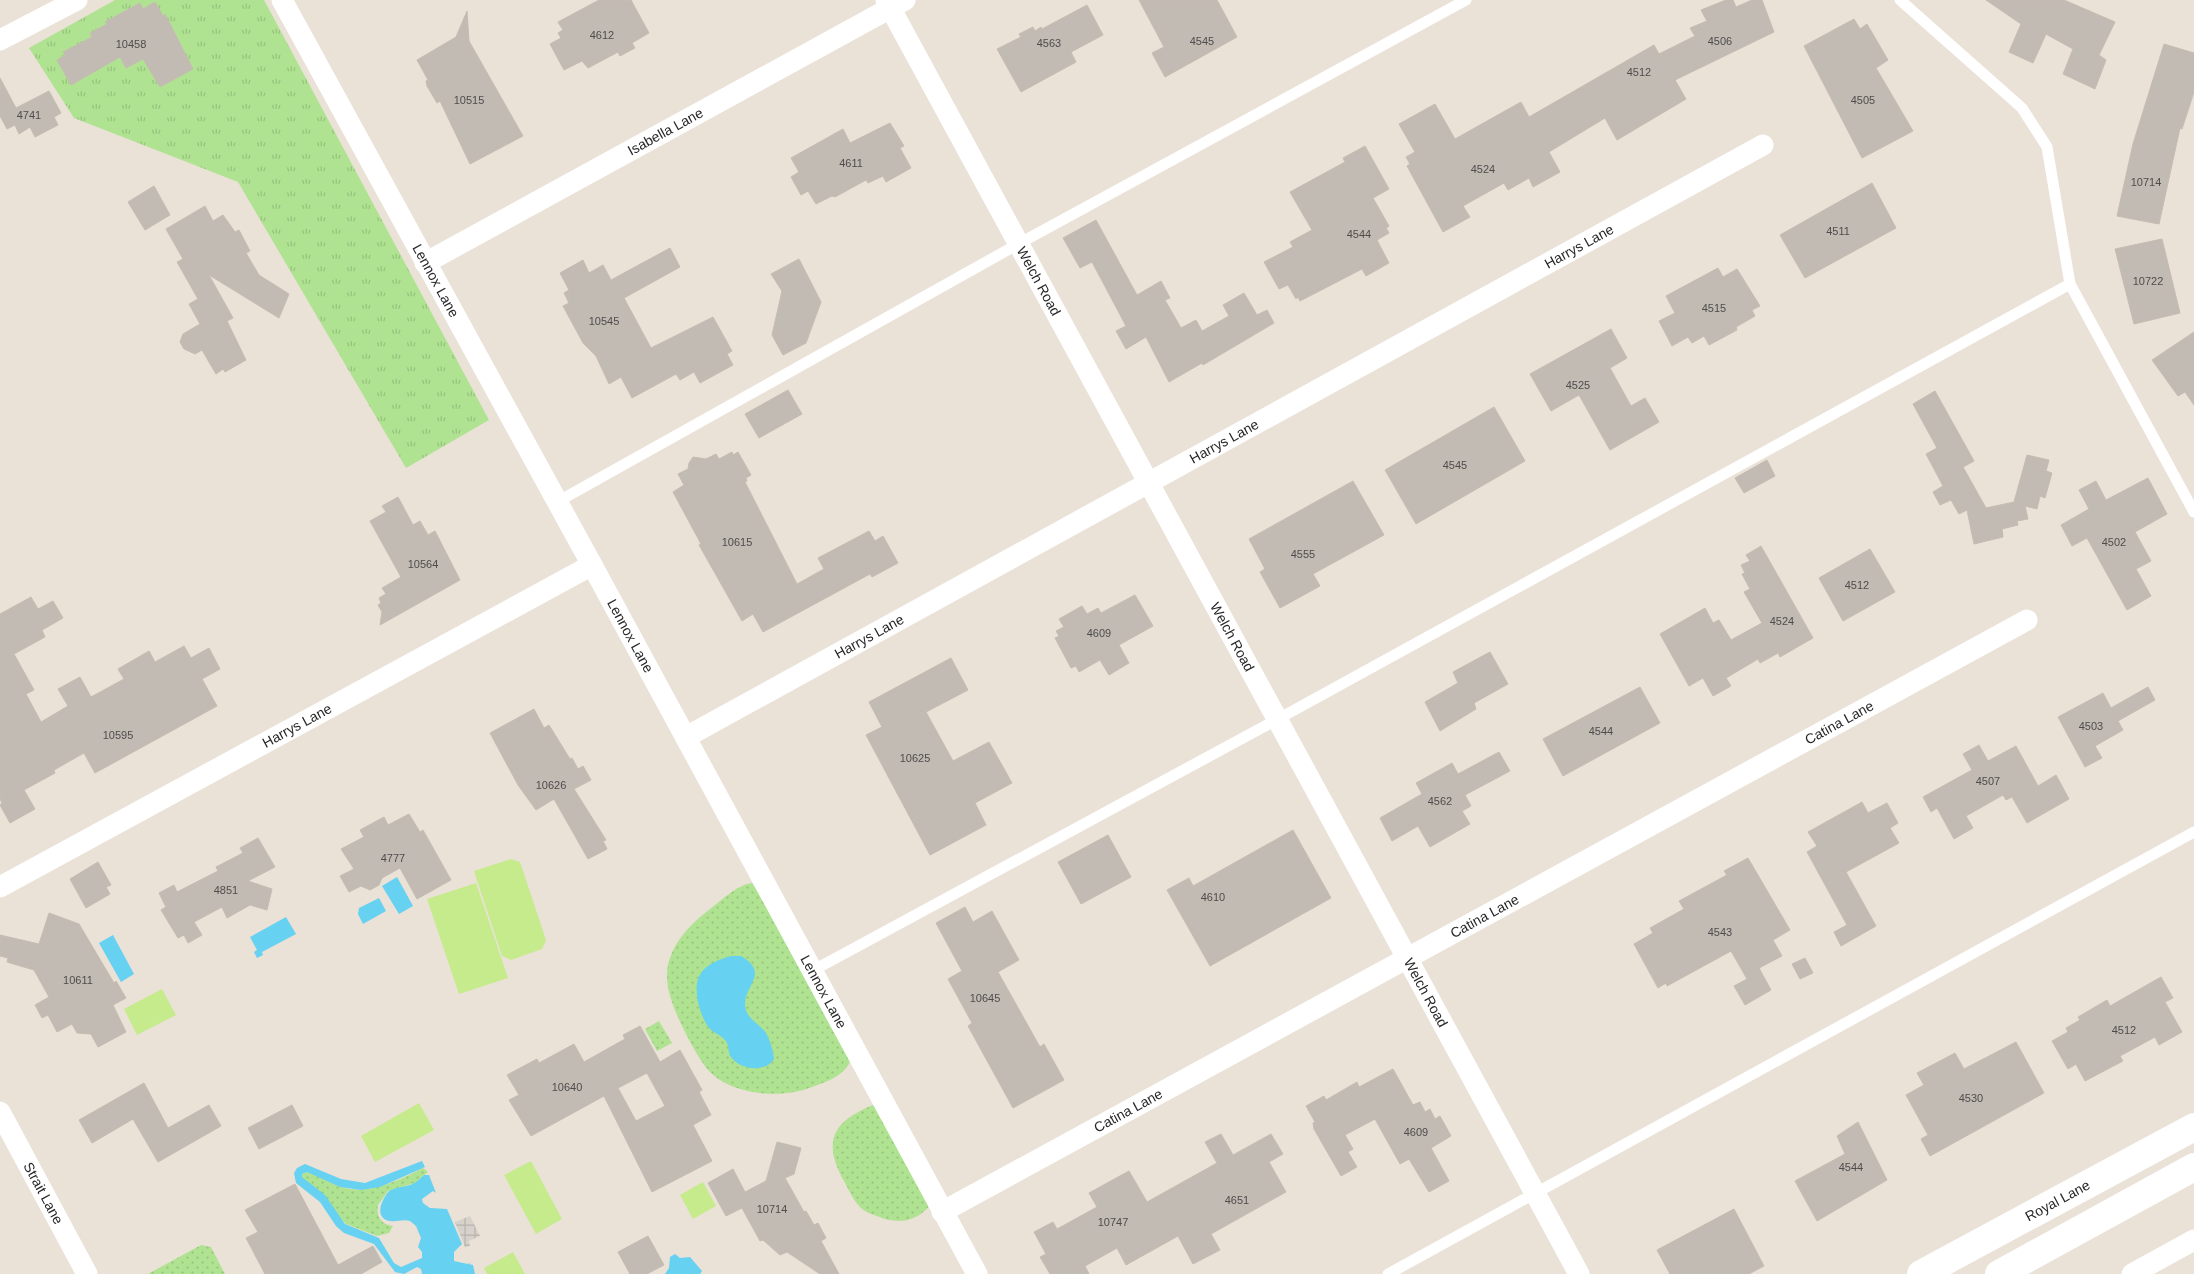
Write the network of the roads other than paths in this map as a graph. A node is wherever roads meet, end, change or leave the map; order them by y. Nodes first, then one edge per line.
1 (77, 0) edge
2 (282, 0) edge
3 (1466, 0) edge
4 (1900, 0) edge
5 (894, 3) edge
6 (0, 40) edge
7 (1763, 145) dead end
8 (1020, 243) junction
9 (425, 263) junction
10 (2070, 284) junction
11 (1148, 483) junction
12 (557, 502) junction
13 (2194, 512) edge
14 (592, 565) junction
15 (2027, 620) dead end
16 (1278, 719) junction
17 (686, 737) junction
18 (2194, 832) edge
19 (0, 887) edge
20 (1409, 958) junction
21 (812, 971) junction
22 (0, 1112) edge
23 (2194, 1127) edge
24 (2194, 1167) edge
25 (1536, 1194) junction
26 (942, 1212) junction
27 (2194, 1240) edge
28 (87, 1274) edge
29 (976, 1274) edge
30 (1388, 1274) edge
31 (1579, 1274) edge
32 (1921, 1274) edge
33 (1999, 1274) edge
34 (2132, 1274) edge

1 - 6 street
2 - 9 street, Lennox Lane
3 - 8 lane
4 - 10 lane
5 - 8 street, Welch Road
5 - 9 street, Isabella Lane
7 - 11 street, Harrys Lane
8 - 11 street, Welch Road
8 - 12 lane
9 - 12 street, Lennox Lane
10 - 13 lane
10 - 16 lane
11 - 16 street, Welch Road
11 - 17 street, Harrys Lane
12 - 14 street, Lennox Lane
14 - 17 street, Lennox Lane
14 - 19 street, Harrys Lane
15 - 20 street, Catina Lane
16 - 20 street, Welch Road
16 - 21 lane
17 - 21 street, Lennox Lane
18 - 25 lane
20 - 25 street, Welch Road
20 - 26 street, Catina Lane
21 - 26 street, Lennox Lane
22 - 28 street, Strait Lane
23 - 32 main road, Royal Lane
24 - 33 main road
25 - 30 lane
25 - 31 street, Welch Road
26 - 29 street, Lennox Lane
27 - 34 street

